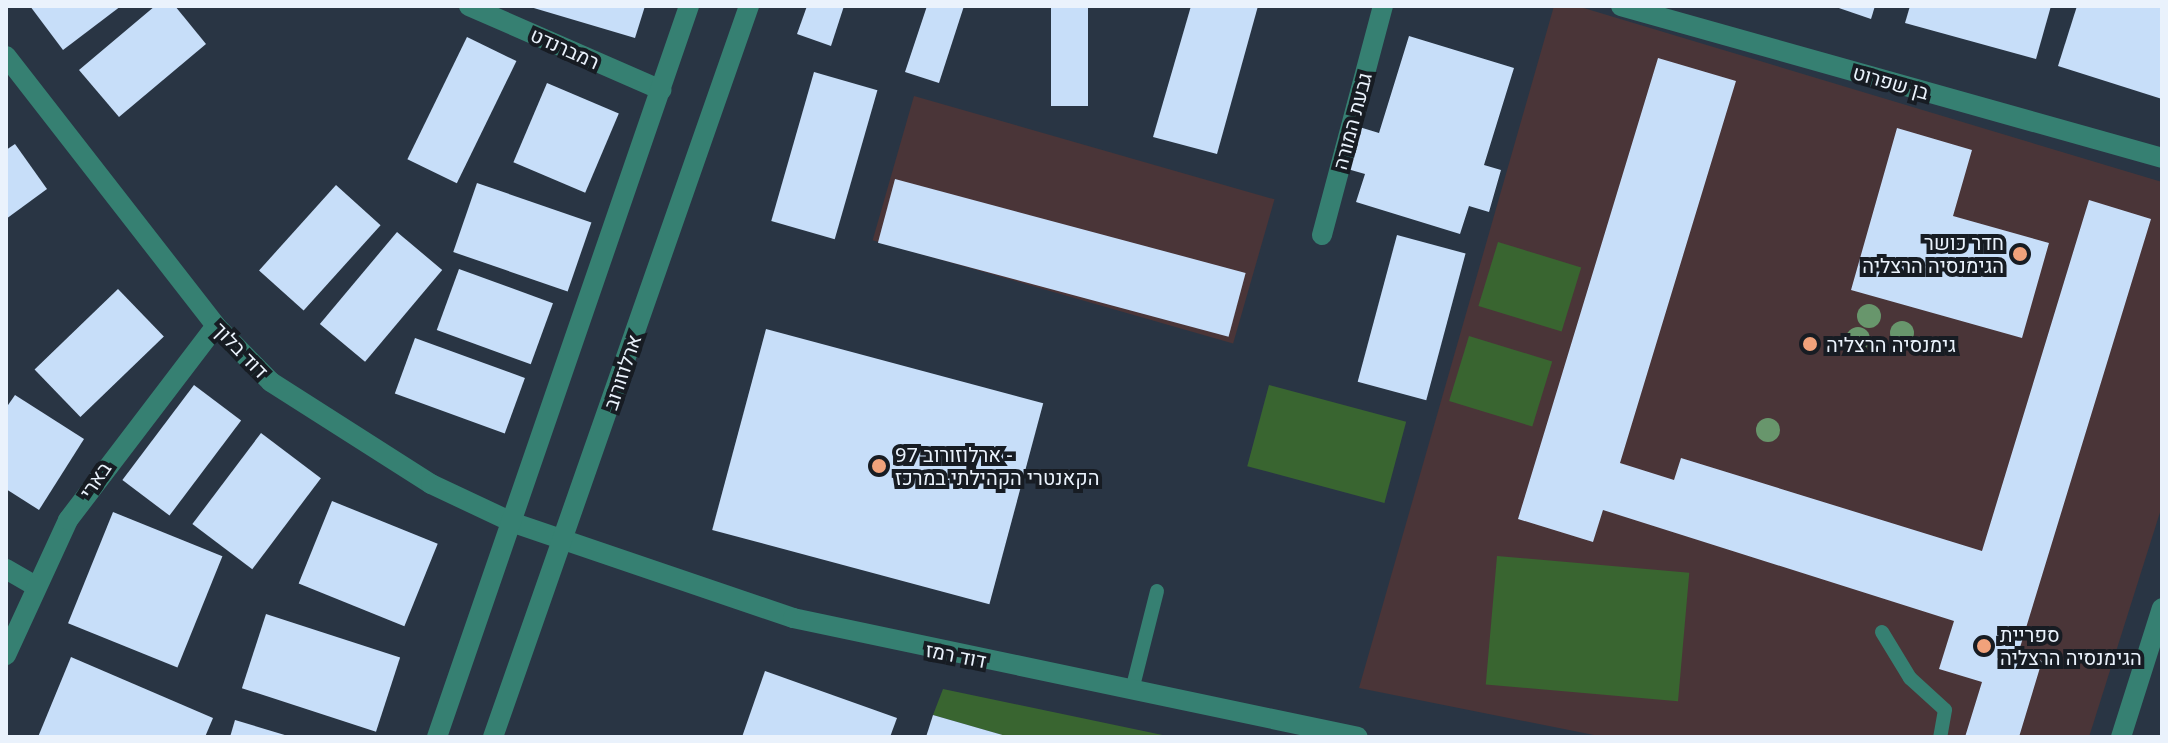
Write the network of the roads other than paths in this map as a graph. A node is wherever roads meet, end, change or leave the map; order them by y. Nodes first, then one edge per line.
1 (469, 6) edge
2 (689, 6) edge
3 (749, 6) edge
4 (1383, 6) edge
5 (1621, 6) edge
6 (6, 56) edge
7 (661, 90) junction
8 (2162, 158) edge
9 (1322, 235) dead end
10 (216, 326) junction
11 (514, 523) junction
12 (563, 540) junction
13 (6, 569) edge
14 (35, 586) junction
15 (1157, 591) dead end
16 (2162, 608) edge
17 (1882, 632) dead end
18 (6, 655) edge
19 (1132, 690) junction
20 (437, 737) edge
21 (493, 737) edge
22 (1358, 737) edge
23 (1940, 737) edge
24 (2121, 737) edge

1 - 7 street, רמברנדט
2 - 7 street
3 - 12 street, ארלוזורוב
4 - 9 street, גבעת המורה
5 - 8 street, בן שפרוט
6 - 10 street, דוד בלוך
7 - 11 street
10 - 11 street, דוד בלוך
10 - 14 street, בארי
11 - 12 street, דוד בלוך
11 - 20 street
12 - 19 street, דוד רמז
12 - 21 street, ארלוזורוב
13 - 14 street
14 - 18 street, בארי
15 - 19 lane
16 - 24 street
17 - 23 lane
19 - 22 street, דוד רמז

